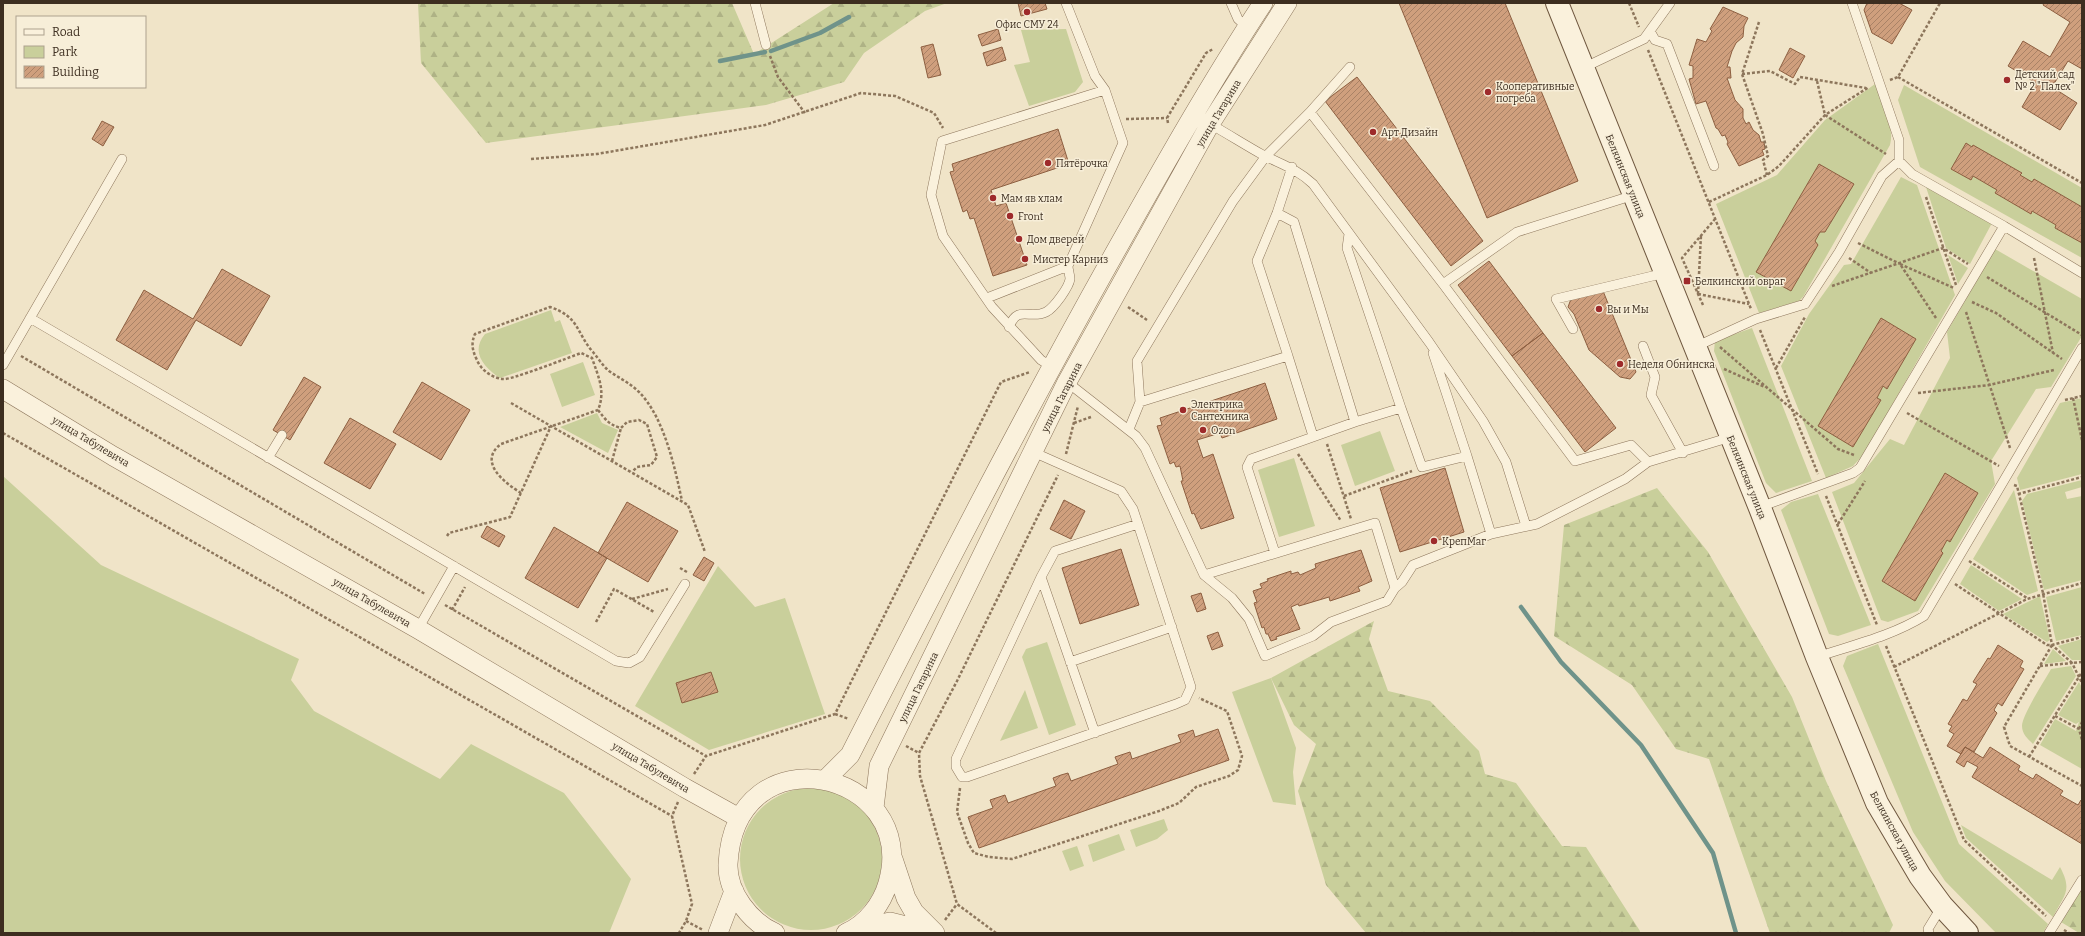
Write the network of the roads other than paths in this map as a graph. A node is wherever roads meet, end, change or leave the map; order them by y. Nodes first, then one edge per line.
1 (755, 3) edge
2 (1066, 3) edge
3 (1231, 3) edge
4 (1263, 3) edge
5 (1287, 3) edge
6 (1557, 3) edge
7 (1670, 3) edge
8 (1852, 3) edge
9 (1248, 27) junction
10 (1650, 31) junction
11 (766, 45) road end
12 (1350, 67) dead end
13 (1583, 68) junction
14 (1105, 90) junction
15 (1310, 112) junction
16 (1210, 124) junction
17 (1266, 156) junction
18 (122, 159) dead end
19 (1899, 161) junction
20 (1714, 166) dead end
21 (1292, 167) junction
22 (1634, 196) junction
23 (1276, 213) junction
24 (2004, 226) junction
25 (1349, 234) junction
26 (1068, 266) junction
27 (2082, 272) edge
28 (1665, 273) junction
29 (1443, 284) junction
30 (987, 298) junction
31 (30, 318) junction
32 (1009, 327) junction
33 (1573, 329) dead end
34 (1429, 342) junction
35 (1643, 346) dead end
36 (1695, 347) junction
37 (2082, 348) edge
38 (1288, 356) junction
39 (1046, 364) junction
40 (3, 365) edge
41 (1067, 382) junction
42 (3, 389) edge
43 (1140, 402) junction
44 (1401, 408) junction
45 (1354, 422) junction
46 (1129, 429) junction
47 (282, 435) dead end
48 (1313, 436) junction
49 (1731, 437) junction
50 (1033, 452) junction
51 (1683, 453) junction
52 (1468, 456) junction
53 (268, 458) junction
54 (1648, 462) junction
55 (1760, 508) junction
56 (1138, 524) junction
57 (1526, 526) junction
58 (1491, 534) junction
59 (1275, 553) junction
60 (454, 566) junction
61 (1204, 575) junction
62 (1041, 577) junction
63 (685, 584) dead end
64 (1395, 588) junction
65 (1172, 626) junction
66 (418, 629) junction
67 (1817, 657) junction
68 (1070, 662) junction
69 (1095, 733) junction
70 (826, 779) junction
71 (874, 808) junction
72 (739, 818) junction
73 (892, 855) junction
74 (2082, 880) edge
75 (734, 891) junction
76 (1942, 906) junction
77 (848, 932) edge
78 (718, 933) edge
79 (775, 933) edge
80 (935, 933) edge
81 (1929, 933) edge
82 (1967, 933) edge
83 (2049, 933) edge

1 - 11 lane
2 - 14 lane
3 - 9 lane
4 - 9 street, улица Гагарина
5 - 16 street, улица Гагарина
6 - 13 main road, Белкинская улица
7 - 10 lane
8 - 19 lane
9 - 39 street, улица Гагарина
10 - 13 lane
10 - 20 lane
12 - 15 lane
13 - 22 main road, Белкинская улица
14 - 26 lane
14 - 30 lane
15 - 17 lane
15 - 29 lane
16 - 17 lane
16 - 41 street, улица Гагарина
17 - 21 lane
17 - 43 lane
18 - 31 lane
19 - 24 lane
19 - 36 lane
21 - 23 lane
21 - 25 lane
22 - 28 main road, Белкинская улица
22 - 29 lane
23 - 38 lane
23 - 45 lane
24 - 27 lane
24 - 55 lane
25 - 34 lane
25 - 44 lane
26 - 30 lane
26 - 32 lane
28 - 33 lane
28 - 36 main road, Белкинская улица
29 - 54 lane
30 - 32 lane
31 - 40 lane
31 - 53 lane
32 - 39 lane
34 - 52 lane
34 - 57 lane
35 - 51 lane
36 - 49 main road, Белкинская улица
37 - 67 lane
38 - 43 lane
38 - 48 lane
39 - 70 street, улица Гагарина
41 - 46 lane
41 - 50 street, улица Гагарина
42 - 66 street, улица Табулевича
43 - 46 lane
44 - 45 lane
44 - 52 lane
45 - 48 lane
46 - 61 lane
47 - 53 lane
48 - 59 lane
49 - 51 lane
49 - 55 main road, Белкинская улица
50 - 56 lane
50 - 71 street, улица Гагарина
51 - 54 lane
52 - 58 lane
53 - 60 lane
54 - 57 lane
55 - 67 main road, Белкинская улица
56 - 62 lane
56 - 65 lane
57 - 58 lane
58 - 64 lane
59 - 61 lane
59 - 64 lane
60 - 63 lane
60 - 66 lane
61 - 64 lane
62 - 68 lane
62 - 69 lane
65 - 68 lane
65 - 69 lane
66 - 72 street, улица Табулевича
67 - 76 main road, Белкинская улица
68 - 69 lane
70 - 71 street
70 - 72 street
71 - 73 street
72 - 75 street
73 - 77 street
73 - 80 street
74 - 83 lane
75 - 78 street
75 - 79 street
76 - 81 lane
76 - 82 main road, Белкинская улица
77 - 80 street

